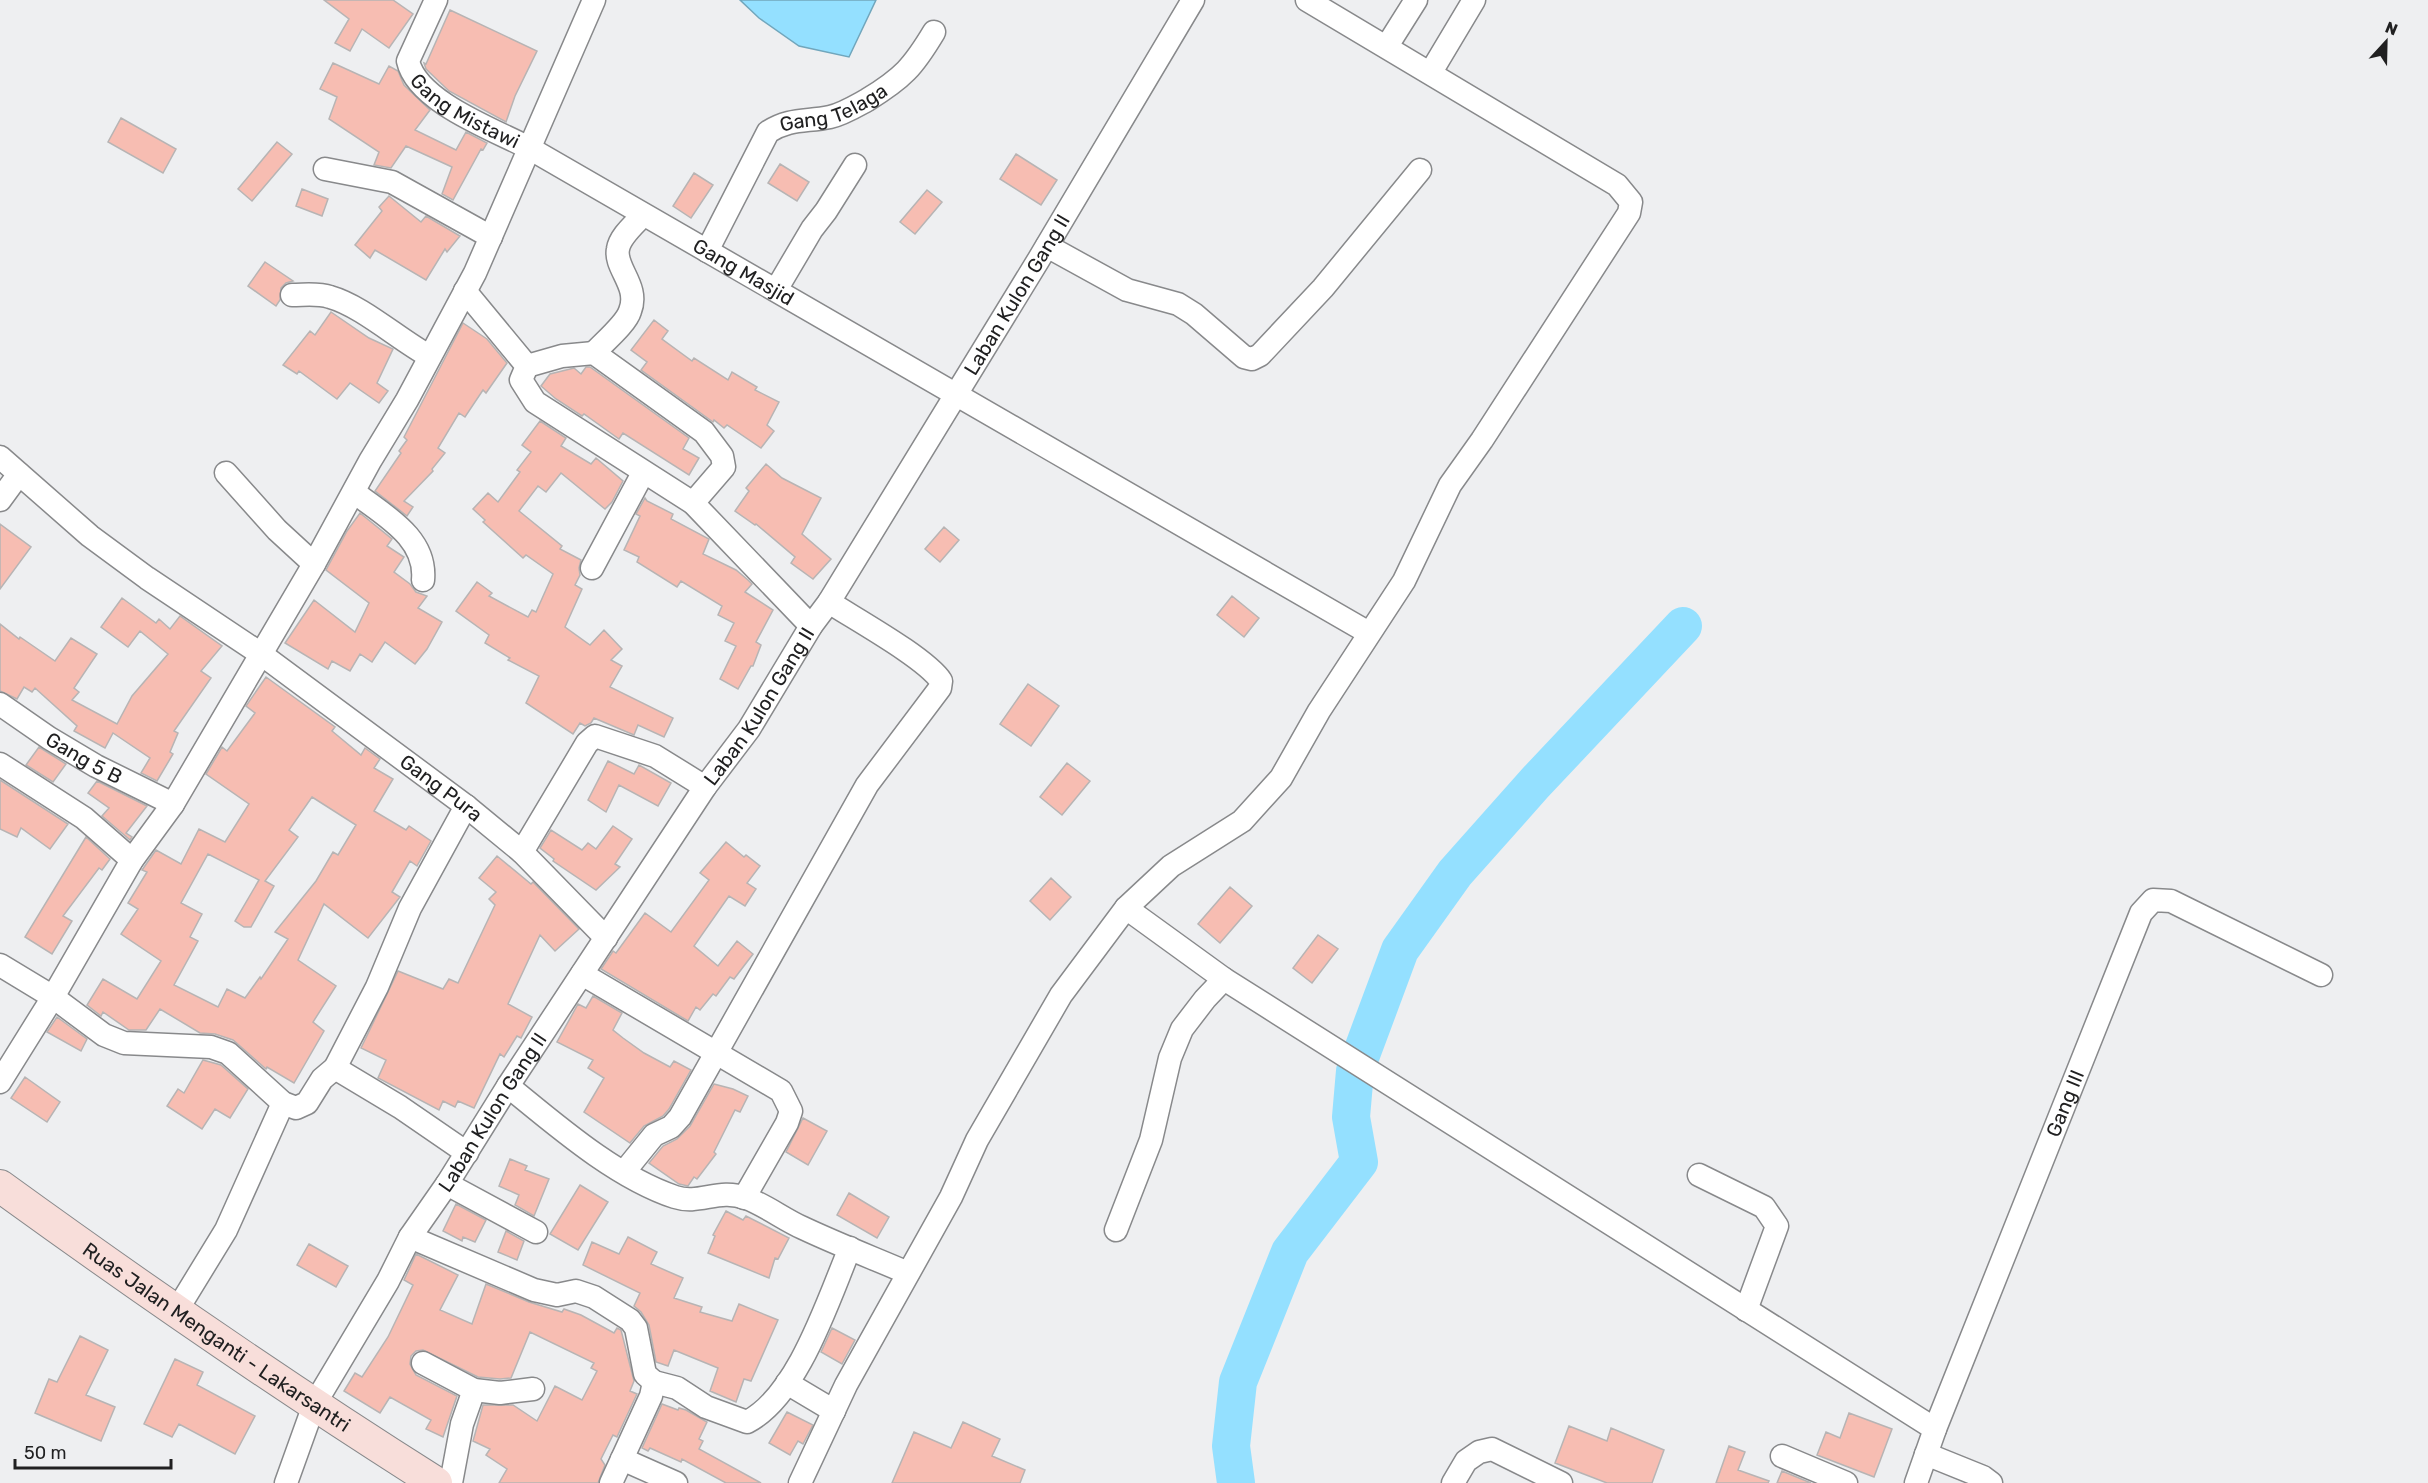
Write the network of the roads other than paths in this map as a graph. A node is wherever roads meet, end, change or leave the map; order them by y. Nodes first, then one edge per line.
1 (436, 0) edge
2 (594, 0) edge
3 (1193, 0) edge
4 (1307, 0) edge
5 (1416, 0) edge
6 (1474, 0) edge
7 (1339, 8) edge
8 (934, 32) dead end
9 (1387, 46) junction
10 (1431, 72) junction
11 (529, 148) junction
12 (855, 165) dead end
13 (326, 169) dead end
14 (1420, 170) dead end
15 (643, 215) junction
16 (491, 237) junction
17 (1047, 246) junction
18 (707, 251) junction
19 (776, 290) junction
20 (465, 291) junction
21 (292, 295) dead end
22 (594, 353) junction
23 (429, 356) junction
24 (527, 366) junction
25 (958, 394) junction
26 (0, 457) edge
27 (226, 473) dead end
28 (643, 473) junction
29 (19, 474) junction
30 (354, 492) junction
31 (0, 500) edge
32 (693, 503) junction
33 (314, 564) junction
34 (592, 568) dead end
35 (423, 580) dead end
36 (829, 602) junction
37 (811, 626) junction
38 (1369, 633) junction
39 (261, 654) junction
40 (0, 704) edge
41 (0, 764) edge
42 (705, 788) junction
43 (173, 804) junction
44 (466, 806) junction
45 (522, 852) junction
46 (132, 860) junction
47 (1126, 908) junction
48 (606, 938) junction
49 (0, 964) edge
50 (582, 974) junction
51 (2321, 975) dead end
52 (1224, 979) junction
53 (53, 997) junction
54 (716, 1054) junction
55 (335, 1068) junction
56 (0, 1082) edge
57 (508, 1086) junction
58 (283, 1103) junction
59 (467, 1153) junction
60 (624, 1172) junction
61 (1700, 1175) dead end
62 (447, 1184) junction
63 (0, 1186) edge
64 (744, 1197) junction
65 (1116, 1230) dead end
66 (536, 1232) dead end
67 (410, 1237) junction
68 (850, 1248) junction
69 (908, 1273) junction
70 (1746, 1310) junction
71 (177, 1311) junction
72 (423, 1363) dead end
73 (654, 1382) junction
74 (787, 1383) junction
75 (533, 1389) dead end
76 (474, 1390) junction
77 (315, 1405) junction
78 (834, 1411) junction
79 (1935, 1429) junction
80 (1926, 1454) junction
81 (1782, 1456) dead end
82 (622, 1459) junction
83 (286, 1483) edge
84 (436, 1483) edge
85 (451, 1483) edge
86 (611, 1483) edge
87 (676, 1483) edge
88 (800, 1483) edge
89 (1453, 1483) edge
90 (1561, 1483) edge
91 (1846, 1483) edge
92 (1916, 1483) edge
93 (1991, 1483) edge

1 - 11 street, Gang Mistawi
2 - 11 street
3 - 17 street, Laban Kulon Gang II
4 - 7 street
5 - 9 street
6 - 10 street
7 - 9 street
8 - 18 street, Gang Telaga
9 - 10 street
10 - 38 street
11 - 15 street, Gang Masjid
11 - 16 street
12 - 19 street
13 - 16 street
14 - 17 street
15 - 18 street, Gang Masjid
15 - 22 street
16 - 20 street
17 - 25 street, Laban Kulon Gang II
18 - 19 street, Gang Masjid
19 - 25 street, Gang Masjid
20 - 23 street
20 - 24 street
21 - 23 street
22 - 24 street
22 - 32 street
23 - 30 street
24 - 28 street
25 - 36 street, Laban Kulon Gang II
25 - 38 street, Gang Masjid
26 - 29 street, Gang Pura
27 - 33 street
28 - 32 street
28 - 34 street
29 - 31 street
29 - 39 street, Gang Pura
30 - 33 street
30 - 35 street
32 - 37 street
33 - 39 street
36 - 37 street, Laban Kulon Gang II
36 - 54 street
37 - 42 street, Laban Kulon Gang II
38 - 47 street
39 - 43 street
39 - 44 street, Gang Pura
40 - 43 street, Gang 5 B
41 - 46 street
42 - 45 street
42 - 48 street, Laban Kulon Gang II
43 - 46 street
44 - 45 street, Gang Pura
44 - 55 street
45 - 48 street, Gang Pura
46 - 53 street
47 - 52 street
47 - 69 street
48 - 50 street, Laban Kulon Gang II
49 - 53 street
50 - 54 street
50 - 57 street, Laban Kulon Gang II
51 - 79 street, Gang III
52 - 65 street
52 - 70 street
53 - 56 street
53 - 58 street
54 - 60 street
54 - 64 street
55 - 58 street
55 - 59 street
57 - 59 street, Laban Kulon Gang II
57 - 60 street
58 - 71 street
59 - 62 street, Laban Kulon Gang II
60 - 64 street
61 - 70 street
62 - 66 street
62 - 67 street, Laban Kulon Gang II
63 - 71 main road, Ruas Jalan Menganti - Lakarsantri
64 - 68 street
67 - 73 street
67 - 77 street, Laban Kulon Gang II
68 - 69 street
68 - 74 street
69 - 78 street
70 - 79 street
71 - 77 main road, Ruas Jalan Menganti - Lakarsantri
72 - 76 street
73 - 74 street
73 - 82 street
74 - 78 street
75 - 76 street
76 - 85 street
77 - 83 street, Laban Kulon Gang II
77 - 84 main road, Ruas Jalan Menganti - Lakarsantri
78 - 88 street
79 - 80 street, Gang III
80 - 92 street, Gang III
80 - 93 street
81 - 91 street
82 - 86 street
82 - 87 street
89 - 90 street

